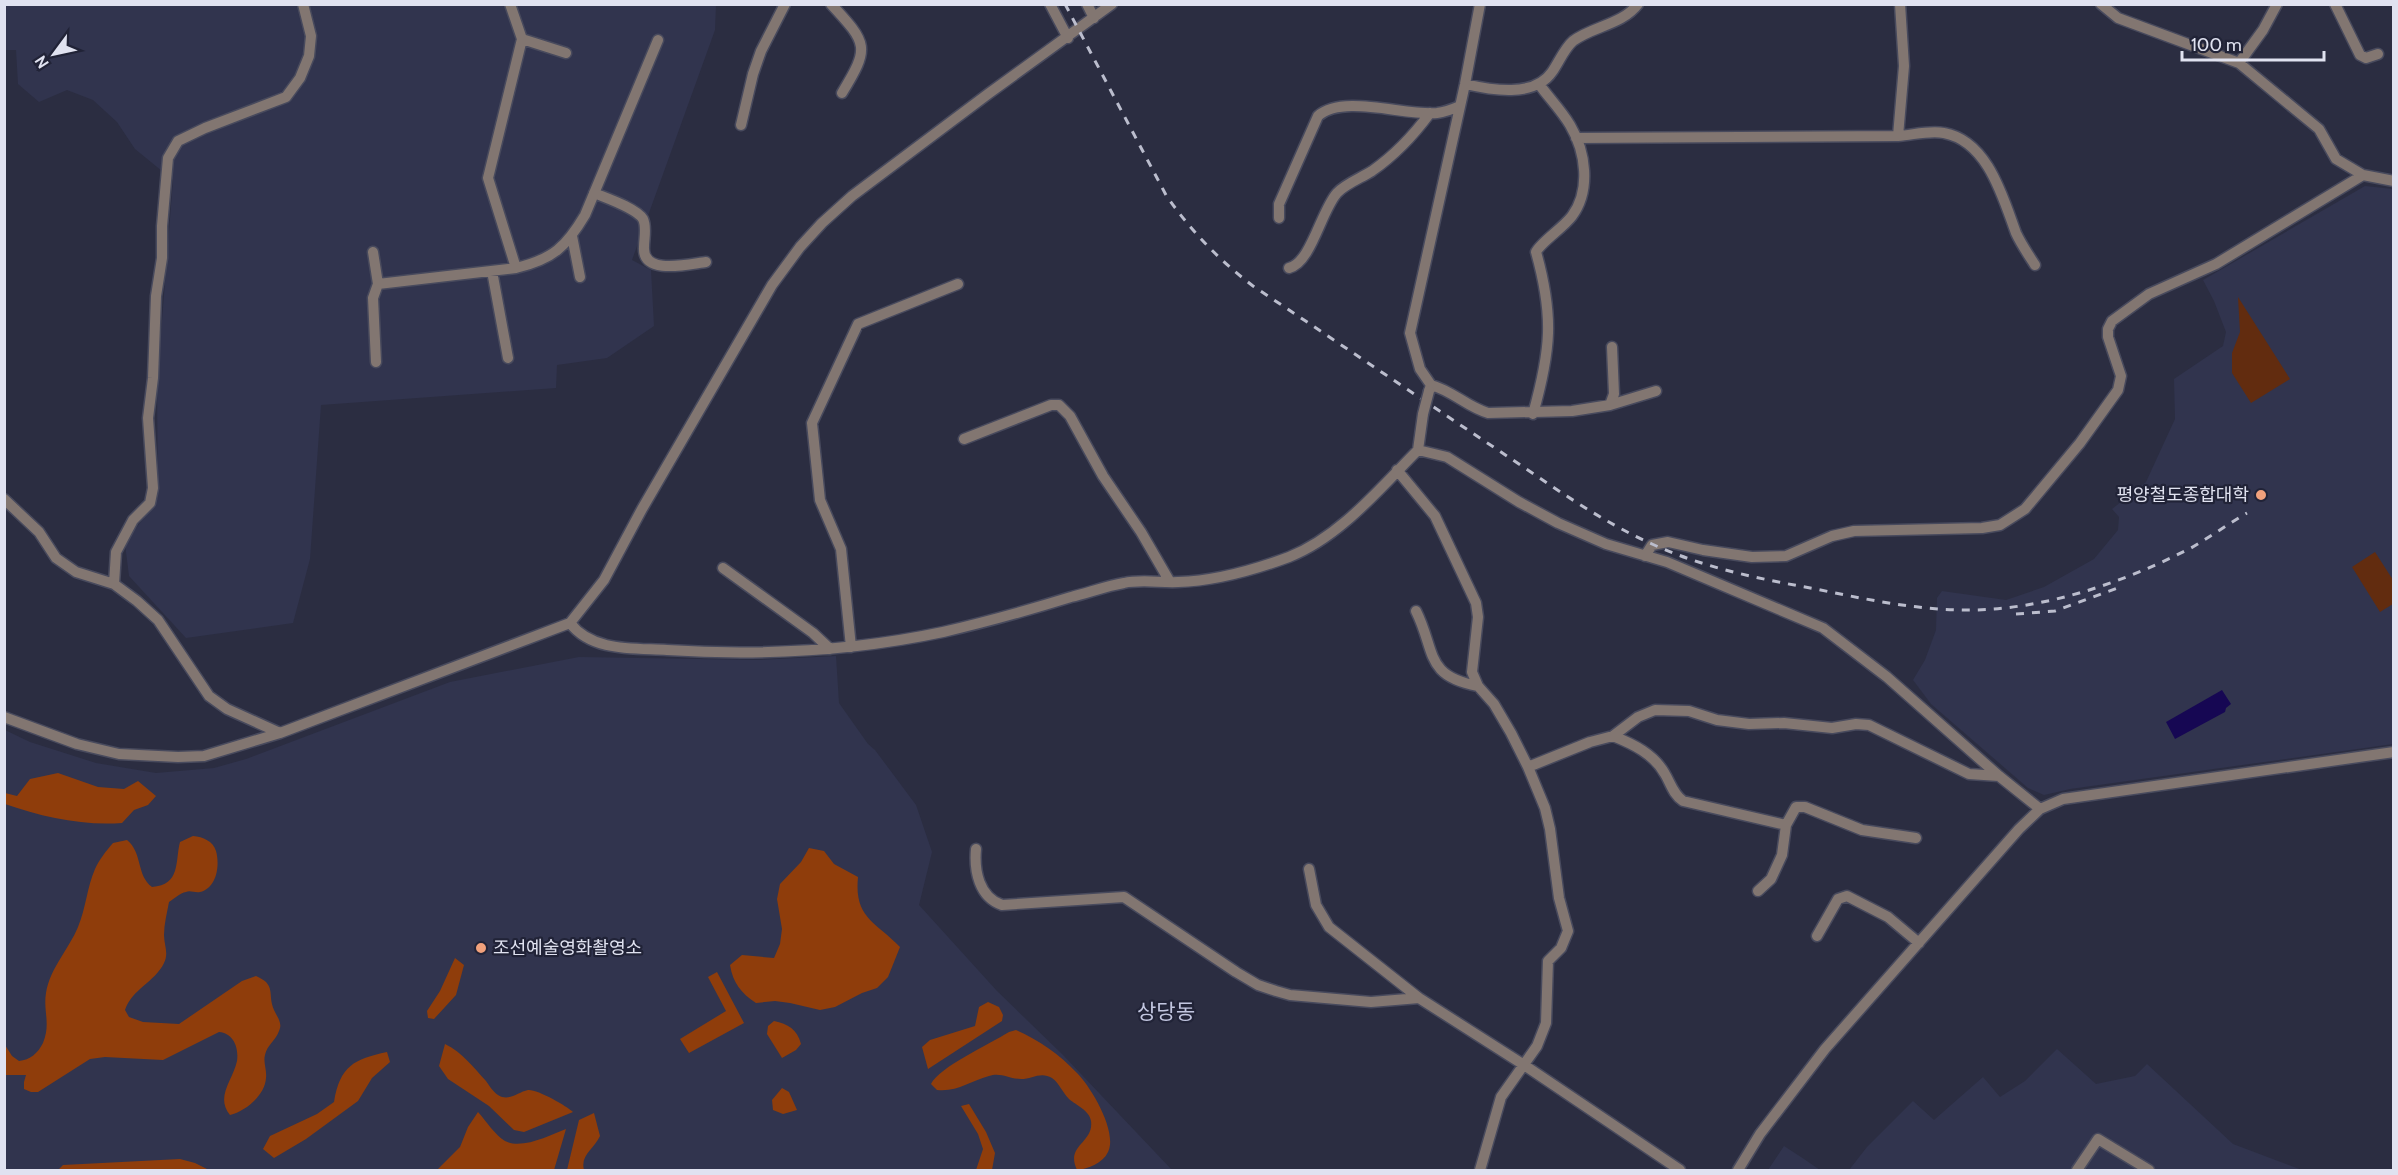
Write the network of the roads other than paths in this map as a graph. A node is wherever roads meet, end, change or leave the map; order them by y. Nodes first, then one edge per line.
1 (303, 4) edge
2 (510, 4) edge
3 (785, 4) edge
4 (831, 4) edge
5 (1050, 4) edge
6 (1087, 4) edge
7 (1112, 4) edge
8 (1480, 4) edge
9 (1638, 4) edge
10 (1899, 4) edge
11 (2101, 4) edge
12 (2277, 4) edge
13 (2335, 4) edge
14 (1094, 18) junction
15 (1068, 38) junction
16 (522, 39) junction
17 (657, 39) dead end
18 (566, 54) dead end
19 (2378, 54) dead end
20 (2239, 63) junction
21 (1465, 84) junction
22 (1539, 84) junction
23 (842, 93) dead end
24 (1460, 106) junction
25 (1430, 113) junction
26 (741, 125) dead end
27 (1898, 136) junction
28 (1576, 138) junction
29 (2363, 175) junction
30 (2394, 181) edge
31 (594, 193) junction
32 (1280, 218) dead end
33 (572, 236) junction
34 (373, 252) dead end
35 (706, 262) dead end
36 (2035, 264) dead end
37 (516, 268) junction
38 (1289, 268) dead end
39 (492, 271) junction
40 (580, 277) dead end
41 (378, 284) junction
42 (958, 284) dead end
43 (1612, 346) dead end
44 (508, 358) dead end
45 (376, 362) dead end
46 (1430, 388) junction
47 (1656, 391) dead end
48 (1610, 405) junction
49 (1533, 414) junction
50 (964, 439) dead end
51 (1418, 450) junction
52 (1397, 470) junction
53 (4, 499) edge
54 (1645, 555) junction
55 (723, 568) dead end
56 (1170, 582) junction
57 (114, 584) junction
58 (1416, 611) dead end
59 (570, 623) junction
60 (851, 647) junction
61 (830, 649) junction
62 (1478, 686) junction
63 (4, 717) edge
64 (280, 733) junction
65 (1613, 736) junction
66 (2394, 752) edge
67 (1528, 767) junction
68 (1999, 777) junction
69 (2040, 809) junction
70 (1786, 825) junction
71 (1916, 838) dead end
72 (976, 849) dead end
73 (1309, 869) dead end
74 (1758, 891) dead end
75 (1817, 936) dead end
76 (1919, 943) junction
77 (1419, 998) junction
78 (1524, 1065) junction
79 (1480, 1170) edge
80 (1680, 1170) edge
81 (1738, 1170) edge
82 (2077, 1170) edge
83 (2149, 1170) edge

1 - 57 street
2 - 16 street
3 - 26 street
4 - 23 street
5 - 15 street
6 - 14 street
7 - 14 street
8 - 21 street
9 - 22 street
10 - 27 street
11 - 20 street
12 - 20 street
13 - 19 street
14 - 15 street
15 - 59 street
16 - 18 street
16 - 37 street
17 - 31 street
20 - 29 street
21 - 22 street
21 - 24 street
22 - 28 street
24 - 25 street
24 - 46 street
25 - 32 street
25 - 38 street
27 - 28 street
27 - 36 street
28 - 49 street
29 - 30 street
29 - 54 street
31 - 33 street
31 - 35 street
33 - 37 street
33 - 40 street
34 - 41 street
37 - 39 street
39 - 41 street
39 - 44 street
41 - 45 street
42 - 60 street
43 - 48 street
46 - 49 street
46 - 51 street, bridge
47 - 48 street
48 - 49 street
50 - 56 street
51 - 52 street
51 - 54 street
52 - 56 street
52 - 62 street
53 - 57 street
54 - 68 street
55 - 61 street
56 - 60 street
57 - 64 street
58 - 62 street
59 - 61 street
59 - 64 street
60 - 61 street
62 - 67 street
63 - 64 street
65 - 67 street
65 - 68 street
65 - 70 street
66 - 69 street
67 - 78 street
68 - 69 street
69 - 76 street
70 - 71 street
70 - 74 street
72 - 77 street
73 - 77 street
75 - 76 street
76 - 81 street
77 - 78 street
78 - 79 street
78 - 80 street
82 - 83 street

